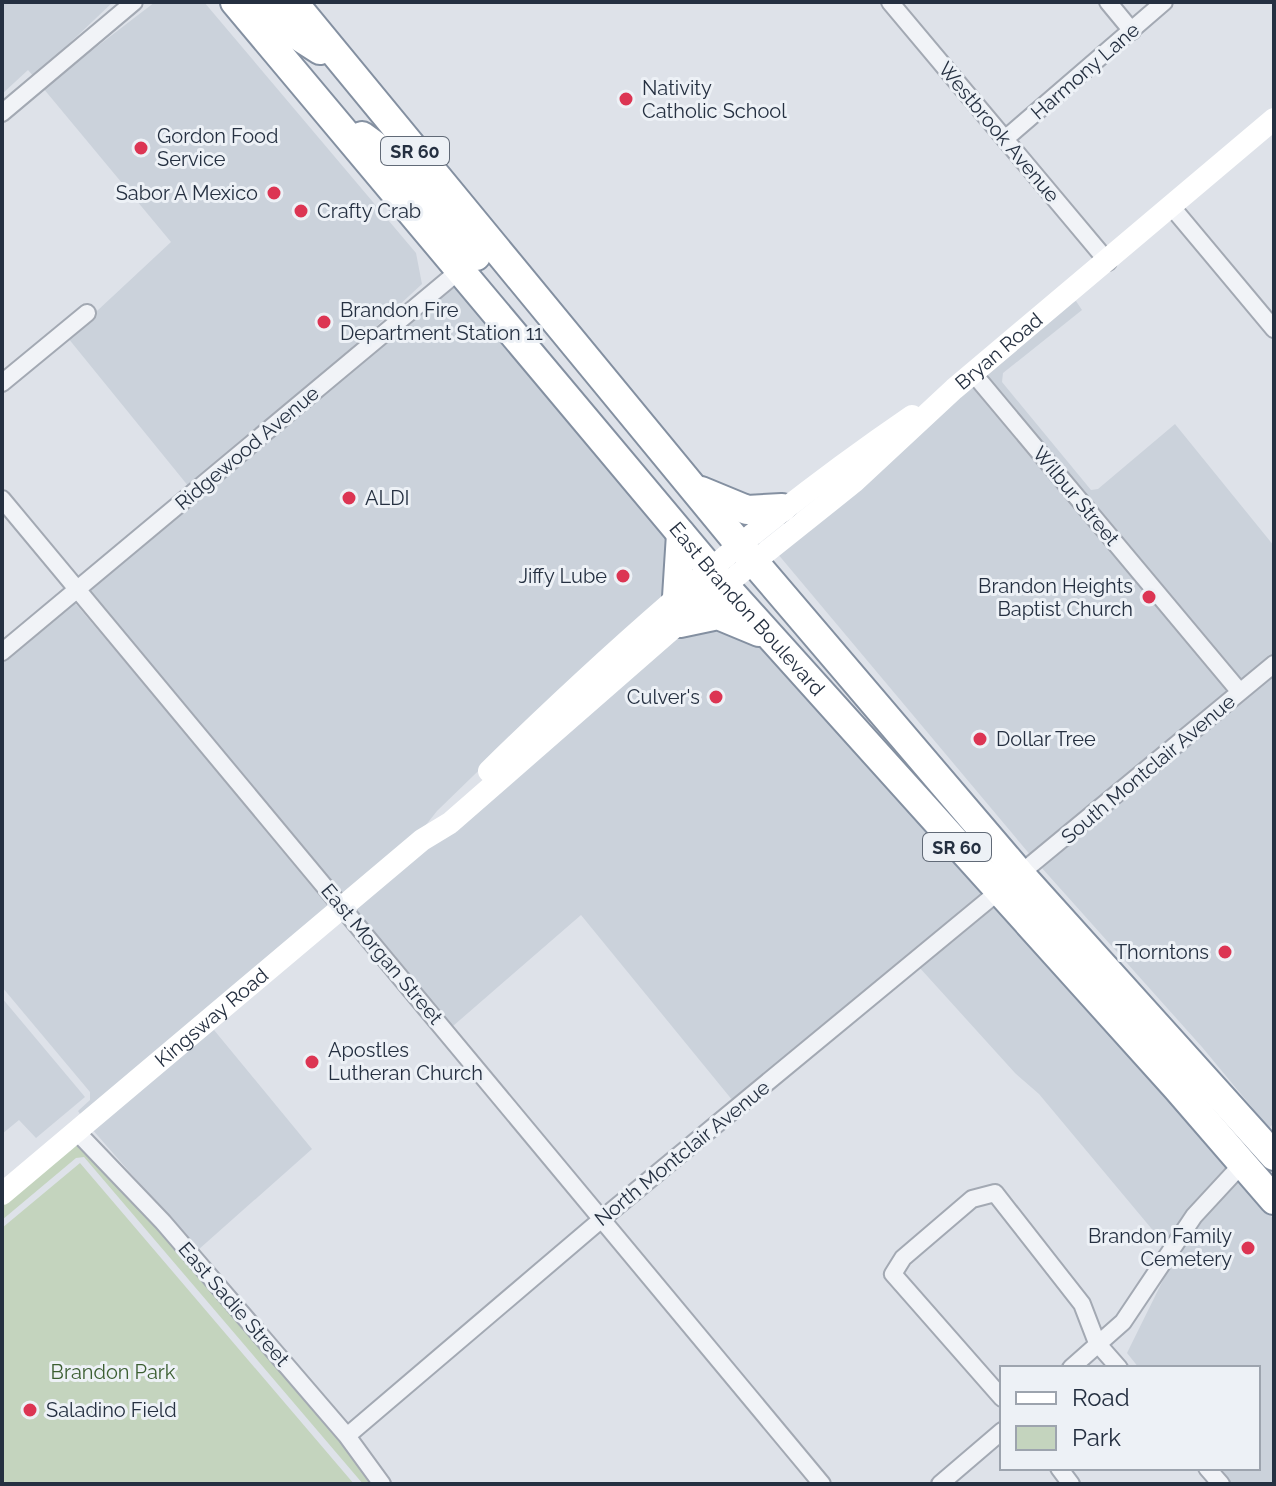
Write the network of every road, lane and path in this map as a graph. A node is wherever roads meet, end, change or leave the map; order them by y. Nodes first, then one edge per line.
1 (134, 2) edge
2 (235, 2) edge
3 (265, 2) edge
4 (293, 2) edge
5 (890, 2) edge
6 (1108, 2) edge
7 (1164, 2) edge
8 (1132, 31) junction
9 (339, 59) junction
10 (2, 113) edge
11 (1274, 119) edge
12 (1005, 139) junction
13 (1171, 206) junction
14 (476, 256) junction
15 (1108, 262) junction
16 (87, 313) dead end
17 (1274, 329) edge
18 (973, 373) junction
19 (2, 383) edge
20 (954, 389) junction
21 (690, 485) junction
22 (2, 499) edge
23 (782, 508) junction
24 (681, 534) junction
25 (746, 553) junction
26 (717, 577) junction
27 (77, 592) junction
28 (678, 610) junction
29 (768, 636) junction
30 (2, 652) edge
31 (1274, 664) edge
32 (1240, 692) junction
33 (1021, 875) junction
34 (999, 894) junction
35 (343, 907) junction
36 (76, 1131) junction
37 (1271, 1144) edge
38 (1243, 1163) junction
39 (2, 1194) edge
40 (1274, 1200) edge
41 (603, 1218) junction
42 (1097, 1343) junction
43 (1073, 1366) edge
44 (1117, 1366) edge
45 (1000, 1396) edge
46 (1000, 1433) edge
47 (347, 1436) junction
48 (382, 1484) edge
49 (822, 1484) edge
50 (940, 1484) edge

1 - 10 street
2 - 14 highway, East Brandon Boulevard / SR 60
3 - 9 highway
4 - 9 highway, East Brandon Boulevard / SR 60
5 - 12 street, Westbrook Avenue
6 - 8 street
7 - 8 street, Harmony Lane
8 - 12 street, Harmony Lane
9 - 14 highway, East Brandon Boulevard / SR 60
11 - 13 street, Bryan Road
12 - 15 street, Westbrook Avenue
13 - 15 street, Bryan Road
13 - 17 street
14 - 21 highway, East Brandon Boulevard / SR 60
14 - 24 highway, East Brandon Boulevard / SR 60
14 - 27 street, Ridgewood Avenue
15 - 18 street, Bryan Road
16 - 19 street
18 - 20 street, Bryan Road
18 - 32 street, Wilbur Street
20 - 23 street
20 - 25 street, Bryan Road
21 - 23 highway
21 - 25 highway, East Brandon Boulevard / SR 60
22 - 27 street, East Morgan Street
23 - 25 street
24 - 26 highway, East Brandon Boulevard / SR 60
24 - 28 highway
25 - 26 street, Kingsway Road
25 - 33 highway, East Brandon Boulevard / SR 60
26 - 28 street, Kingsway Road
26 - 29 highway, East Brandon Boulevard / SR 60
27 - 30 street, Ridgewood Avenue
27 - 35 street, East Morgan Street
28 - 29 highway
28 - 35 street, Kingsway Road
29 - 34 highway, East Brandon Boulevard / SR 60
31 - 32 street, South Montclair Avenue
32 - 33 street, South Montclair Avenue
33 - 34 street, North Montclair Avenue
33 - 37 highway, East Brandon Boulevard / SR 60
34 - 38 highway, East Brandon Boulevard / SR 60
34 - 41 street, North Montclair Avenue
35 - 36 street, Kingsway Road
35 - 41 street, East Morgan Street
36 - 39 street, Kingsway Road
36 - 47 street, East Sadie Street
37 - 38 street
38 - 40 highway, East Brandon Boulevard / SR 60
38 - 42 street
41 - 47 street, North Montclair Avenue
41 - 49 street, East Morgan Street
42 - 43 street
42 - 44 street
42 - 45 street
46 - 50 street
47 - 48 street, East Sadie Street

